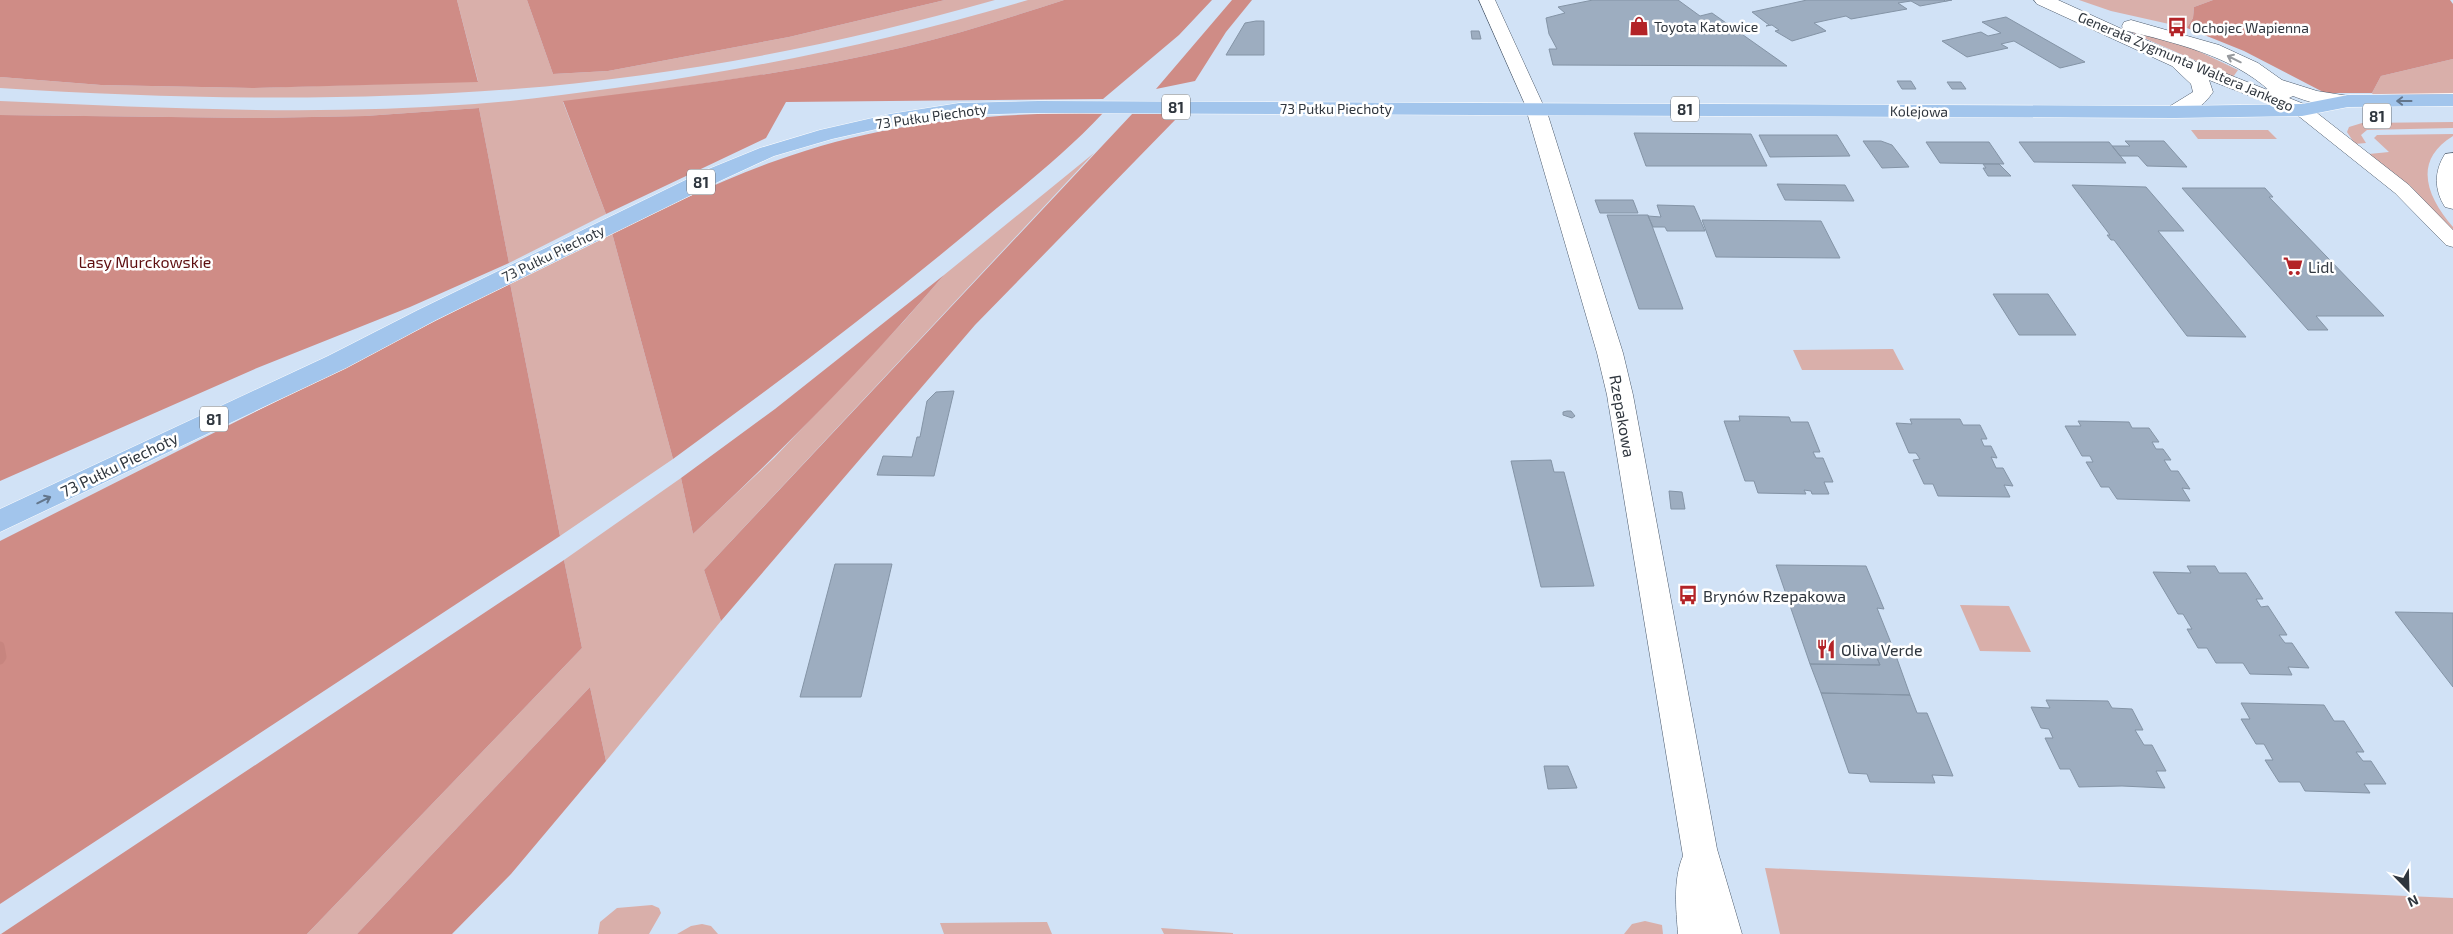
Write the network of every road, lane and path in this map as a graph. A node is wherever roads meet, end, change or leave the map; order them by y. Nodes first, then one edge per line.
1 (1487, 0) edge
2 (2043, 0) edge
3 (2048, 0) edge
4 (2172, 59) junction
5 (2276, 84) junction
6 (2453, 100) edge
7 (2348, 101) junction
8 (1536, 109) junction
9 (2302, 110) junction
10 (2174, 112) junction
11 (2453, 116) edge
12 (2453, 159) edge
13 (2453, 202) edge
14 (2453, 241) edge
15 (427, 315) junction
16 (0, 500) edge
17 (0, 521) edge
18 (1699, 849) junction
19 (1696, 934) edge
20 (1724, 934) edge

1 - 8 street, Rzepakowa
2 - 4 street, Generała Zygmunta Waltera Jankego
5 -> 3 street, Generała Zygmunta Waltera Jankego
4 - 9 street, Generała Zygmunta Waltera Jankego
4 - 10 street
5 - 7 street
5 - 9 street, Generała Zygmunta Waltera Jankego
6 -> 7 main road, Kolejowa / 81
7 - 9 main road, Kolejowa / 81
8 - 10 main road, Kolejowa / 81
8 - 15 main road, 73 Pułku Piechoty / 81
8 - 18 street, Rzepakowa
9 - 10 main road, Kolejowa / 81
9 - 11 main road, Kolejowa / 81
9 - 14 street, Generała Zygmunta Waltera Jankego
12 - 13 street
15 - 16 main road, 73 Pułku Piechoty / 81
17 -> 15 main road, 73 Pułku Piechoty / 81
18 - 19 street, Rzepakowa
18 - 20 street, Rzepakowa

